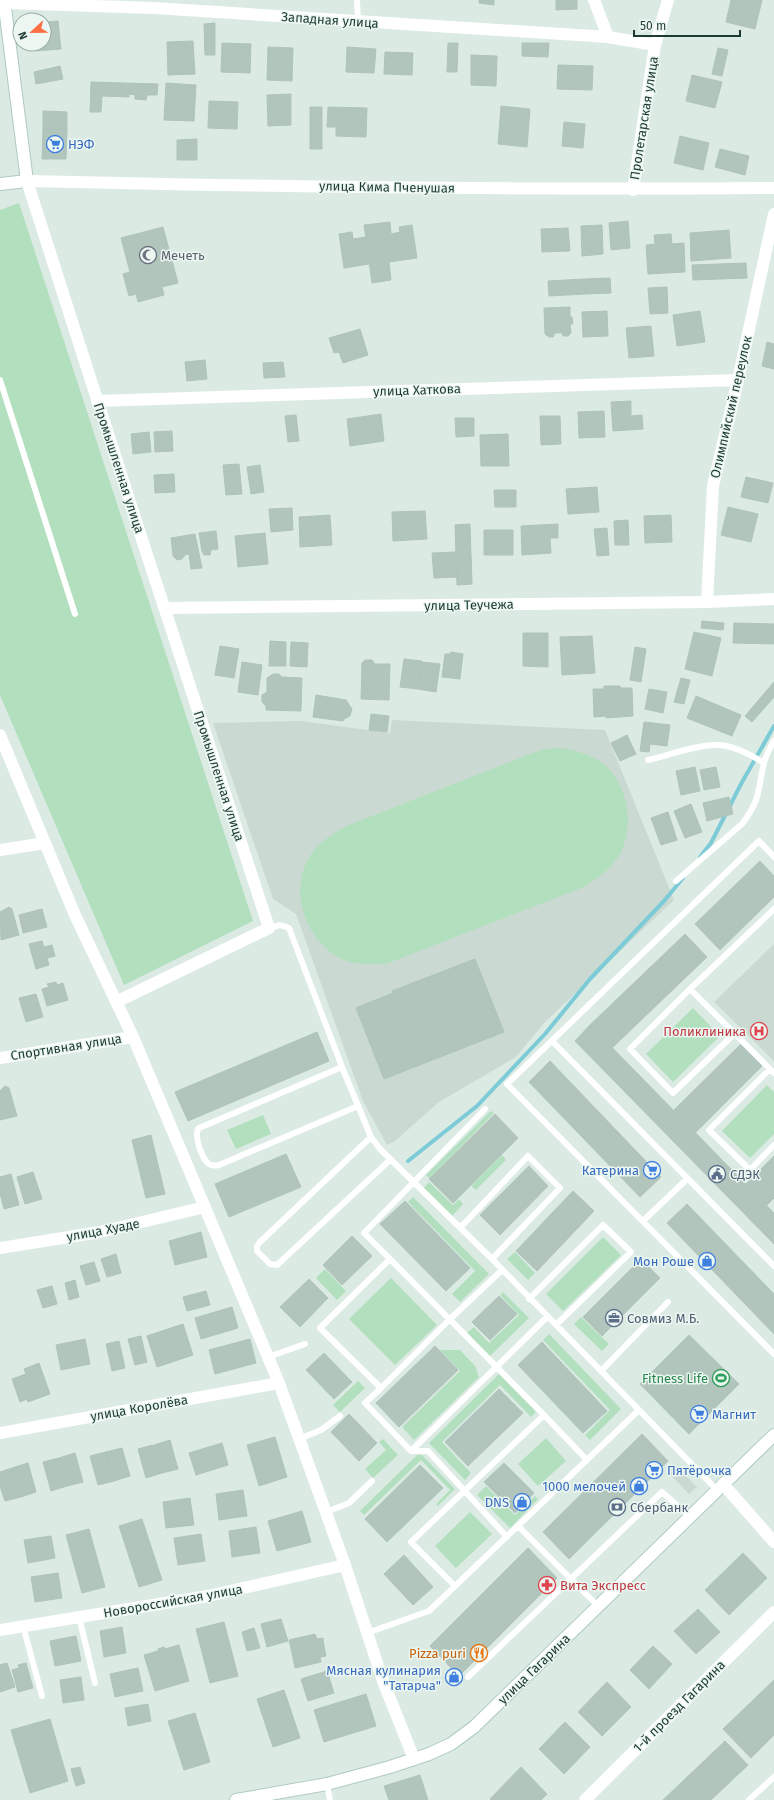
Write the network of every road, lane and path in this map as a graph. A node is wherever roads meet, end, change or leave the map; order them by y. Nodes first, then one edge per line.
1 (357, 0) edge
2 (594, 0) edge
3 (668, 0) edge
4 (4, 1) edge
5 (154, 4) edge
6 (358, 22) junction
7 (608, 37) junction
8 (655, 45) junction
9 (27, 180) junction
10 (0, 184) edge
11 (774, 188) edge
12 (633, 190) junction
13 (774, 214) edge
14 (0, 380) edge
15 (738, 380) junction
16 (97, 400) junction
17 (774, 599) edge
18 (707, 602) junction
19 (164, 608) junction
20 (75, 614) dead end
21 (0, 735) edge
22 (774, 741) edge
23 (648, 760) dead end
24 (763, 762) junction
25 (45, 843) junction
26 (0, 850) edge
27 (774, 857) edge
28 (676, 881) dead end
29 (774, 909) edge
30 (269, 928) junction
31 (690, 988) junction
32 (116, 1002) junction
33 (734, 1034) junction
34 (133, 1037) junction
35 (552, 1041) junction
36 (0, 1058) edge
37 (342, 1067) junction
38 (772, 1071) edge
39 (358, 1106) junction
40 (485, 1109) dead end
41 (371, 1137) junction
42 (774, 1145) edge
43 (390, 1160) junction
44 (687, 1179) junction
45 (414, 1183) junction
46 (204, 1207) junction
47 (643, 1221) junction
48 (460, 1228) junction
49 (0, 1248) edge
50 (390, 1259) junction
51 (492, 1259) junction
52 (774, 1266) edge
53 (502, 1270) junction
54 (529, 1299) junction
55 (668, 1302) dead end
56 (547, 1317) junction
57 (449, 1320) junction
58 (556, 1325) junction
59 (305, 1344) dead end
60 (774, 1354) edge
61 (268, 1357) junction
62 (496, 1367) junction
63 (601, 1371) junction
64 (279, 1383) junction
65 (381, 1388) junction
66 (639, 1410) junction
67 (544, 1415) junction
68 (340, 1416) dead end
69 (0, 1433) edge
70 (774, 1435) edge
71 (299, 1438) junction
72 (412, 1451) junction
73 (587, 1460) junction
74 (372, 1481) dead end
75 (720, 1486) junction
76 (465, 1490) junction
77 (326, 1512) junction
78 (690, 1517) junction
79 (518, 1526) junction
80 (508, 1536) junction
81 (774, 1542) edge
82 (345, 1564) junction
83 (571, 1579) junction
84 (455, 1586) junction
85 (598, 1606) junction
86 (774, 1612) edge
87 (79, 1617) junction
88 (23, 1626) junction
89 (0, 1630) edge
90 (367, 1633) junction
91 (468, 1677) dead end
92 (95, 1683) dead end
93 (42, 1696) dead end
94 (414, 1759) junction
95 (774, 1777) edge
96 (327, 1784) junction
97 (236, 1800) edge
98 (330, 1800) edge
99 (584, 1800) edge
100 (749, 1800) edge

1 - 6 lane
2 - 7 street
3 - 8 street, Пролетарская улица
4 - 5 street, Западная улица
4 - 9 street, Промышленная улица
5 - 6 street, Западная улица
6 - 7 street, Западная улица
7 - 8 street, Западная улица
8 - 12 street, Пролетарская улица
9 - 10 street, улица Кима Пченушая
9 - 12 street, улица Кима Пченушая
9 - 16 street, Промышленная улица
11 - 12 street, улица Кима Пченушая
13 - 15 street, Олимпийский переулок
14 - 20 lane
15 - 16 street, улица Хаткова
15 - 18 street, Олимпийский переулок
16 - 19 street, Промышленная улица
17 - 18 street, улица Теучежа
18 - 19 street, улица Теучежа
19 - 30 street, Промышленная улица
21 - 25 street
22 - 24 lane
23 - 24 lane
24 - 28 lane
25 - 26 street
25 - 32 street
27 - 35 lane
29 - 31 lane
30 - 32 street
30 - 37 lane
31 - 33 lane
31 - 33 lane
32 - 34 street
33 - 38 lane
34 - 36 street, Спортивная улица
34 - 46 street
35 - 44 lane
35 - 47 lane
37 - 39 lane
37 - 39 lane
38 - 42 lane
39 - 41 lane
40 - 45 lane
41 - 43 lane
41 - 43 lane
43 - 45 lane
44 - 47 lane
44 - 52 lane
45 - 48 lane
45 - 50 lane
46 - 49 street, улица Хуаде
46 - 61 street
47 - 60 lane
48 - 51 lane
48 - 51 lane
50 - 57 lane
50 - 65 lane
51 - 53 lane
53 - 54 lane
53 - 57 lane
54 - 56 lane
54 - 58 lane
55 - 63 lane
56 - 58 lane
56 - 62 lane
57 - 62 lane
57 - 65 lane
58 - 63 lane
59 - 61 lane
61 - 64 street
62 - 67 lane
62 - 72 lane
63 - 66 lane
64 - 69 street, улица Королёва
64 - 71 street
65 - 72 lane
66 - 73 lane
66 - 75 lane
67 - 73 lane
67 - 76 lane
68 - 71 lane
70 - 75 street, улица Гагарина
71 - 77 street
72 - 76 lane
73 - 79 lane
74 - 77 lane
75 - 78 street, улица Гагарина
75 - 81 street
76 - 80 lane
76 - 84 lane
77 - 82 street
78 - 83 lane
78 - 85 street, улица Гагарина
79 - 80 lane
79 - 83 lane
80 - 84 lane
82 - 87 street, Новороссийская улица
82 - 90 street
83 - 85 lane
83 - 91 lane
84 - 90 lane
85 - 94 street, улица Гагарина
86 - 99 street, 1-й проезд Гагарина
87 - 88 street, Новороссийская улица
87 - 92 lane
88 - 89 street, Новороссийская улица
88 - 93 lane
90 - 94 street
94 - 96 street, улица Гагарина
95 - 100 lane
96 - 97 street, улица Гагарина
96 - 98 lane

